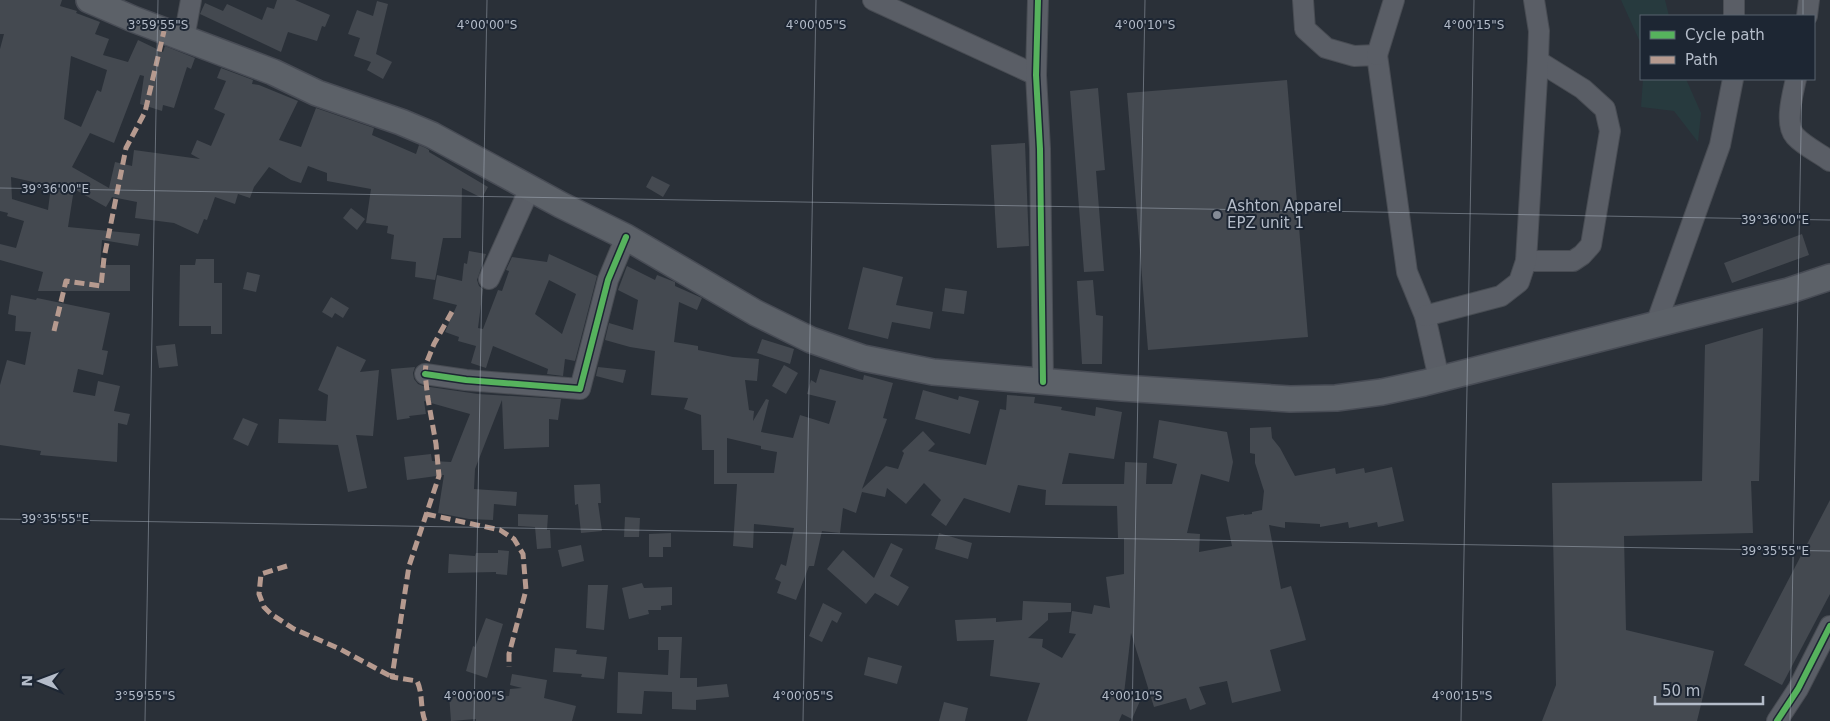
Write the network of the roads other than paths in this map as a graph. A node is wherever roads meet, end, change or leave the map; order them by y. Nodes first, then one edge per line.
1 (89, 0) edge
2 (191, 0) edge
3 (873, 0) edge
4 (1038, 0) edge
5 (1303, 0) edge
6 (1394, 0) edge
7 (1534, 0) edge
8 (1734, 0) edge
9 (1796, 0) edge
10 (1809, 0) edge
11 (1734, 15) edge
12 (1797, 15) edge
13 (1806, 15) edge
14 (184, 38) junction
15 (1377, 55) junction
16 (1538, 61) junction
17 (1036, 75) junction
18 (1733, 80) edge
19 (1796, 80) edge
20 (1830, 161) edge
21 (530, 188) junction
22 (626, 237) junction
23 (1526, 261) junction
24 (1830, 277) edge
25 (489, 279) dead end
26 (1425, 316) junction
27 (1656, 324) junction
28 (425, 374) dead end
29 (1439, 379) junction
30 (1043, 382) junction
31 (1830, 626) edge
32 (1777, 721) edge

1 - 14 main road
2 - 14 street
3 - 17 street
4 - 17 street
5 - 15 street
6 - 15 street
7 - 16 street
8 - 11 street
9 - 12 street
10 - 13 street
14 - 21 main road
15 - 26 street
16 - 23 street
16 - 23 street
17 - 30 street
18 - 27 street
19 - 20 street
21 - 22 main road
21 - 25 street
22 - 28 street
22 - 30 main road
23 - 26 street
24 - 27 main road
26 - 29 street
27 - 29 main road
29 - 30 main road
31 - 32 street

